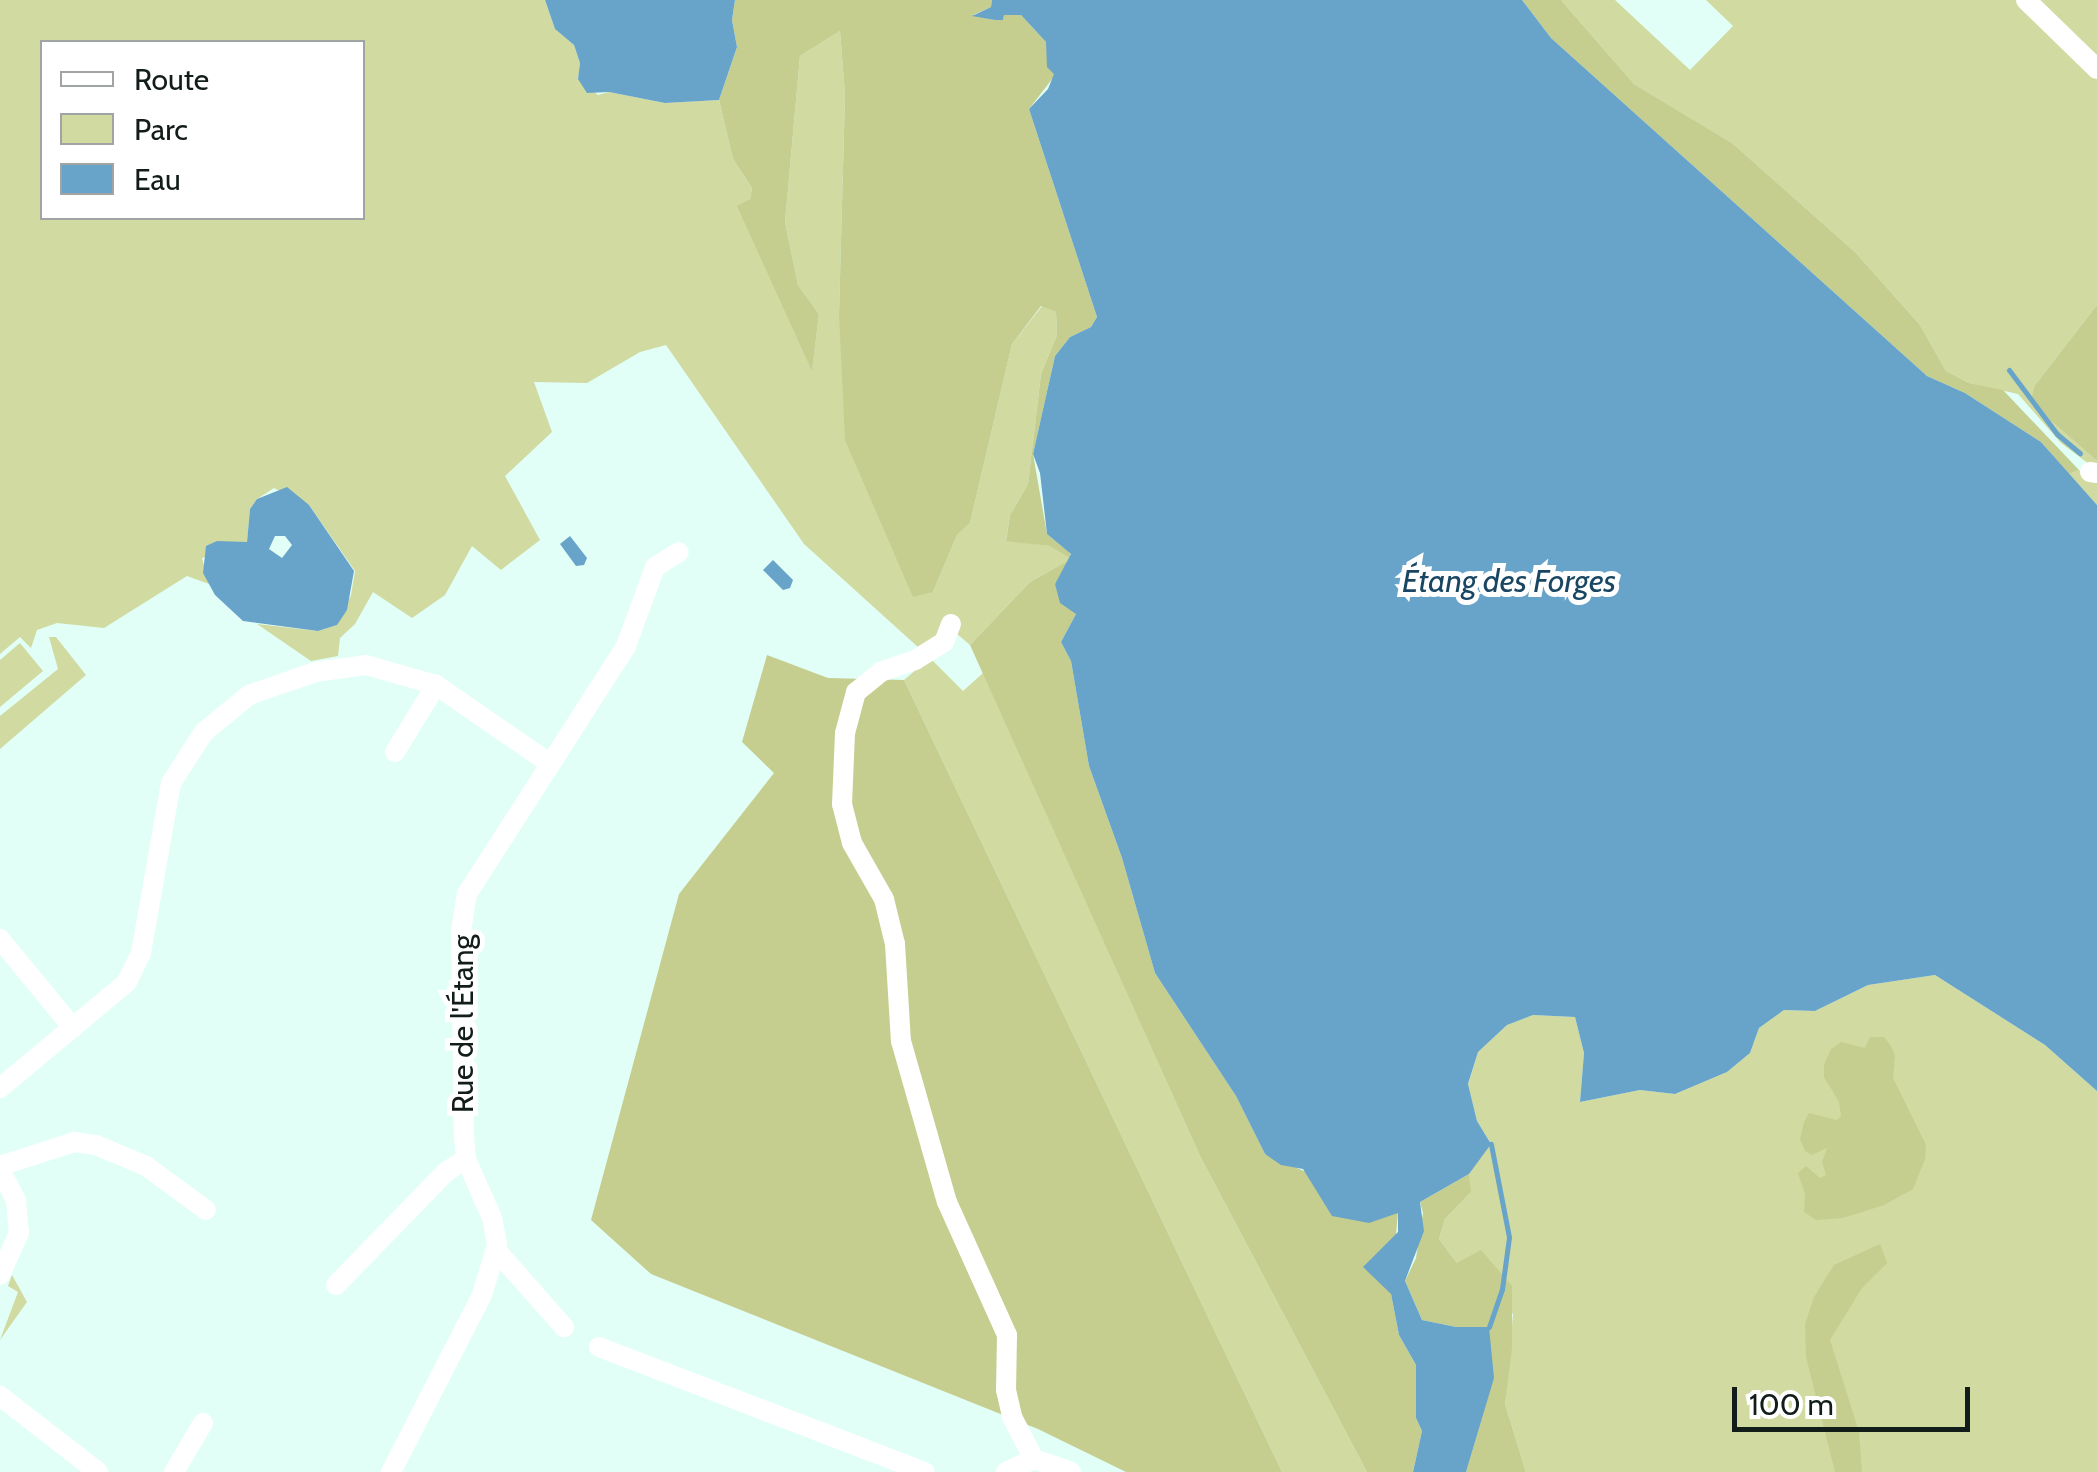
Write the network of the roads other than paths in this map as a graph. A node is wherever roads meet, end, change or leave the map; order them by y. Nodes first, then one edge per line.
1 (2026, 0) edge
2 (2097, 68) edge
3 (679, 552) dead end
4 (948, 633) dead end
5 (436, 685) junction
6 (395, 752) dead end
7 (549, 763) junction
8 (0, 939) edge
9 (73, 1028) junction
10 (0, 1088) edge
11 (466, 1159) junction
12 (0, 1168) edge
13 (206, 1210) dead end
14 (496, 1250) junction
15 (0, 1275) edge
16 (336, 1285) dead end
17 (564, 1326) dead end
18 (598, 1347) dead end
19 (0, 1396) edge
20 (203, 1422) dead end
21 (1034, 1459) junction
22 (98, 1472) edge
23 (174, 1472) edge
24 (391, 1472) edge
25 (925, 1472) edge
26 (1006, 1472) edge
27 (1071, 1472) edge

1 - 2 street
3 - 7 street, Rue de l'Étang
4 - 21 street
5 - 6 street
5 - 7 street
5 - 9 street
7 - 11 street, Rue de l'Étang
8 - 9 street
9 - 10 street
11 - 14 street, Rue de l'Étang
11 - 16 street
12 - 13 street
12 - 15 street
14 - 17 street
14 - 24 street
18 - 25 street
19 - 22 street
20 - 23 street
21 - 26 street
21 - 27 street

